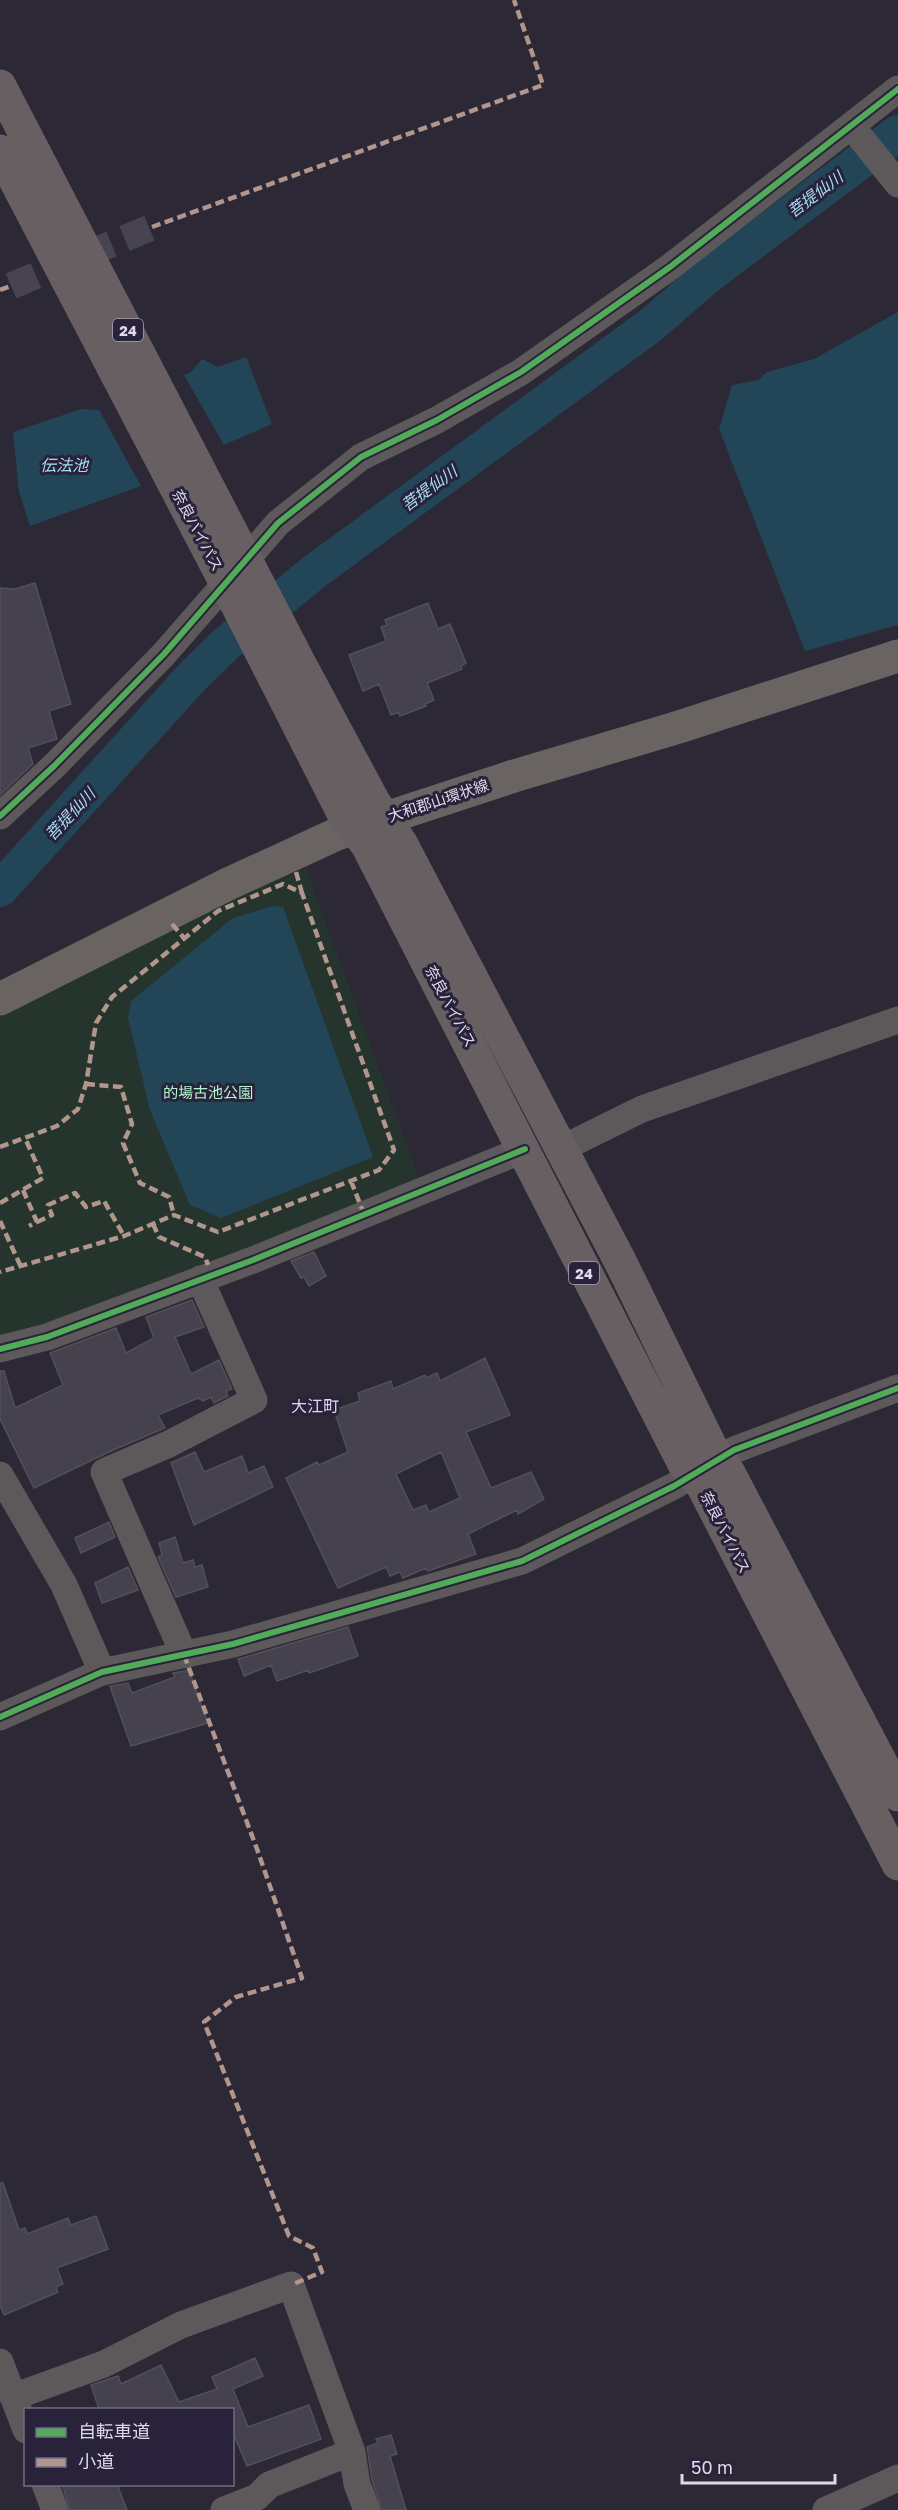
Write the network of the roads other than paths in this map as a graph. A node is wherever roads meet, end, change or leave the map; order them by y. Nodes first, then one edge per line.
1 (0, 86) edge
2 (898, 89) edge
3 (855, 130) junction
4 (0, 151) edge
5 (898, 184) edge
6 (241, 578) junction
7 (898, 656) edge
8 (0, 816) edge
9 (370, 823) junction
10 (0, 999) edge
11 (898, 1020) edge
12 (525, 1149) junction
13 (561, 1149) junction
14 (200, 1279) junction
15 (0, 1349) edge
16 (898, 1388) edge
17 (706, 1466) junction
18 (0, 1475) edge
19 (184, 1654) junction
20 (102, 1672) junction
21 (0, 1718) edge
22 (898, 1795) edge
23 (898, 1864) edge
24 (0, 2362) edge
25 (14, 2412) edge
26 (352, 2452) junction
27 (898, 2478) edge
28 (46, 2486) edge
29 (55, 2510) edge
30 (224, 2510) edge
31 (367, 2510) edge
32 (826, 2510) edge

1 - 6 highway, 奈良バイパス / 24
2 - 3 street
3 - 5 street
3 - 6 street
4 - 6 highway, 奈良バイパス / 24
6 - 8 street
6 - 9 highway, 奈良バイパス / 24
7 - 9 main road, 大和郡山環状線
9 - 10 main road, 大和郡山環状線
9 - 12 highway, 奈良バイパス / 24
9 - 13 highway, 奈良バイパス / 24
11 - 13 street
12 - 14 street
12 - 17 highway, 奈良バイパス / 24
13 - 17 highway, 奈良バイパス / 24
14 - 15 street
14 - 19 street
16 - 17 street
17 - 19 street
17 - 22 highway, 奈良バイパス / 24
17 - 23 highway, 奈良バイパス / 24
18 - 20 street
19 - 20 street
20 - 21 street
24 - 25 street
25 - 26 street
26 - 30 street
26 - 31 street
27 - 32 street
28 - 29 street

